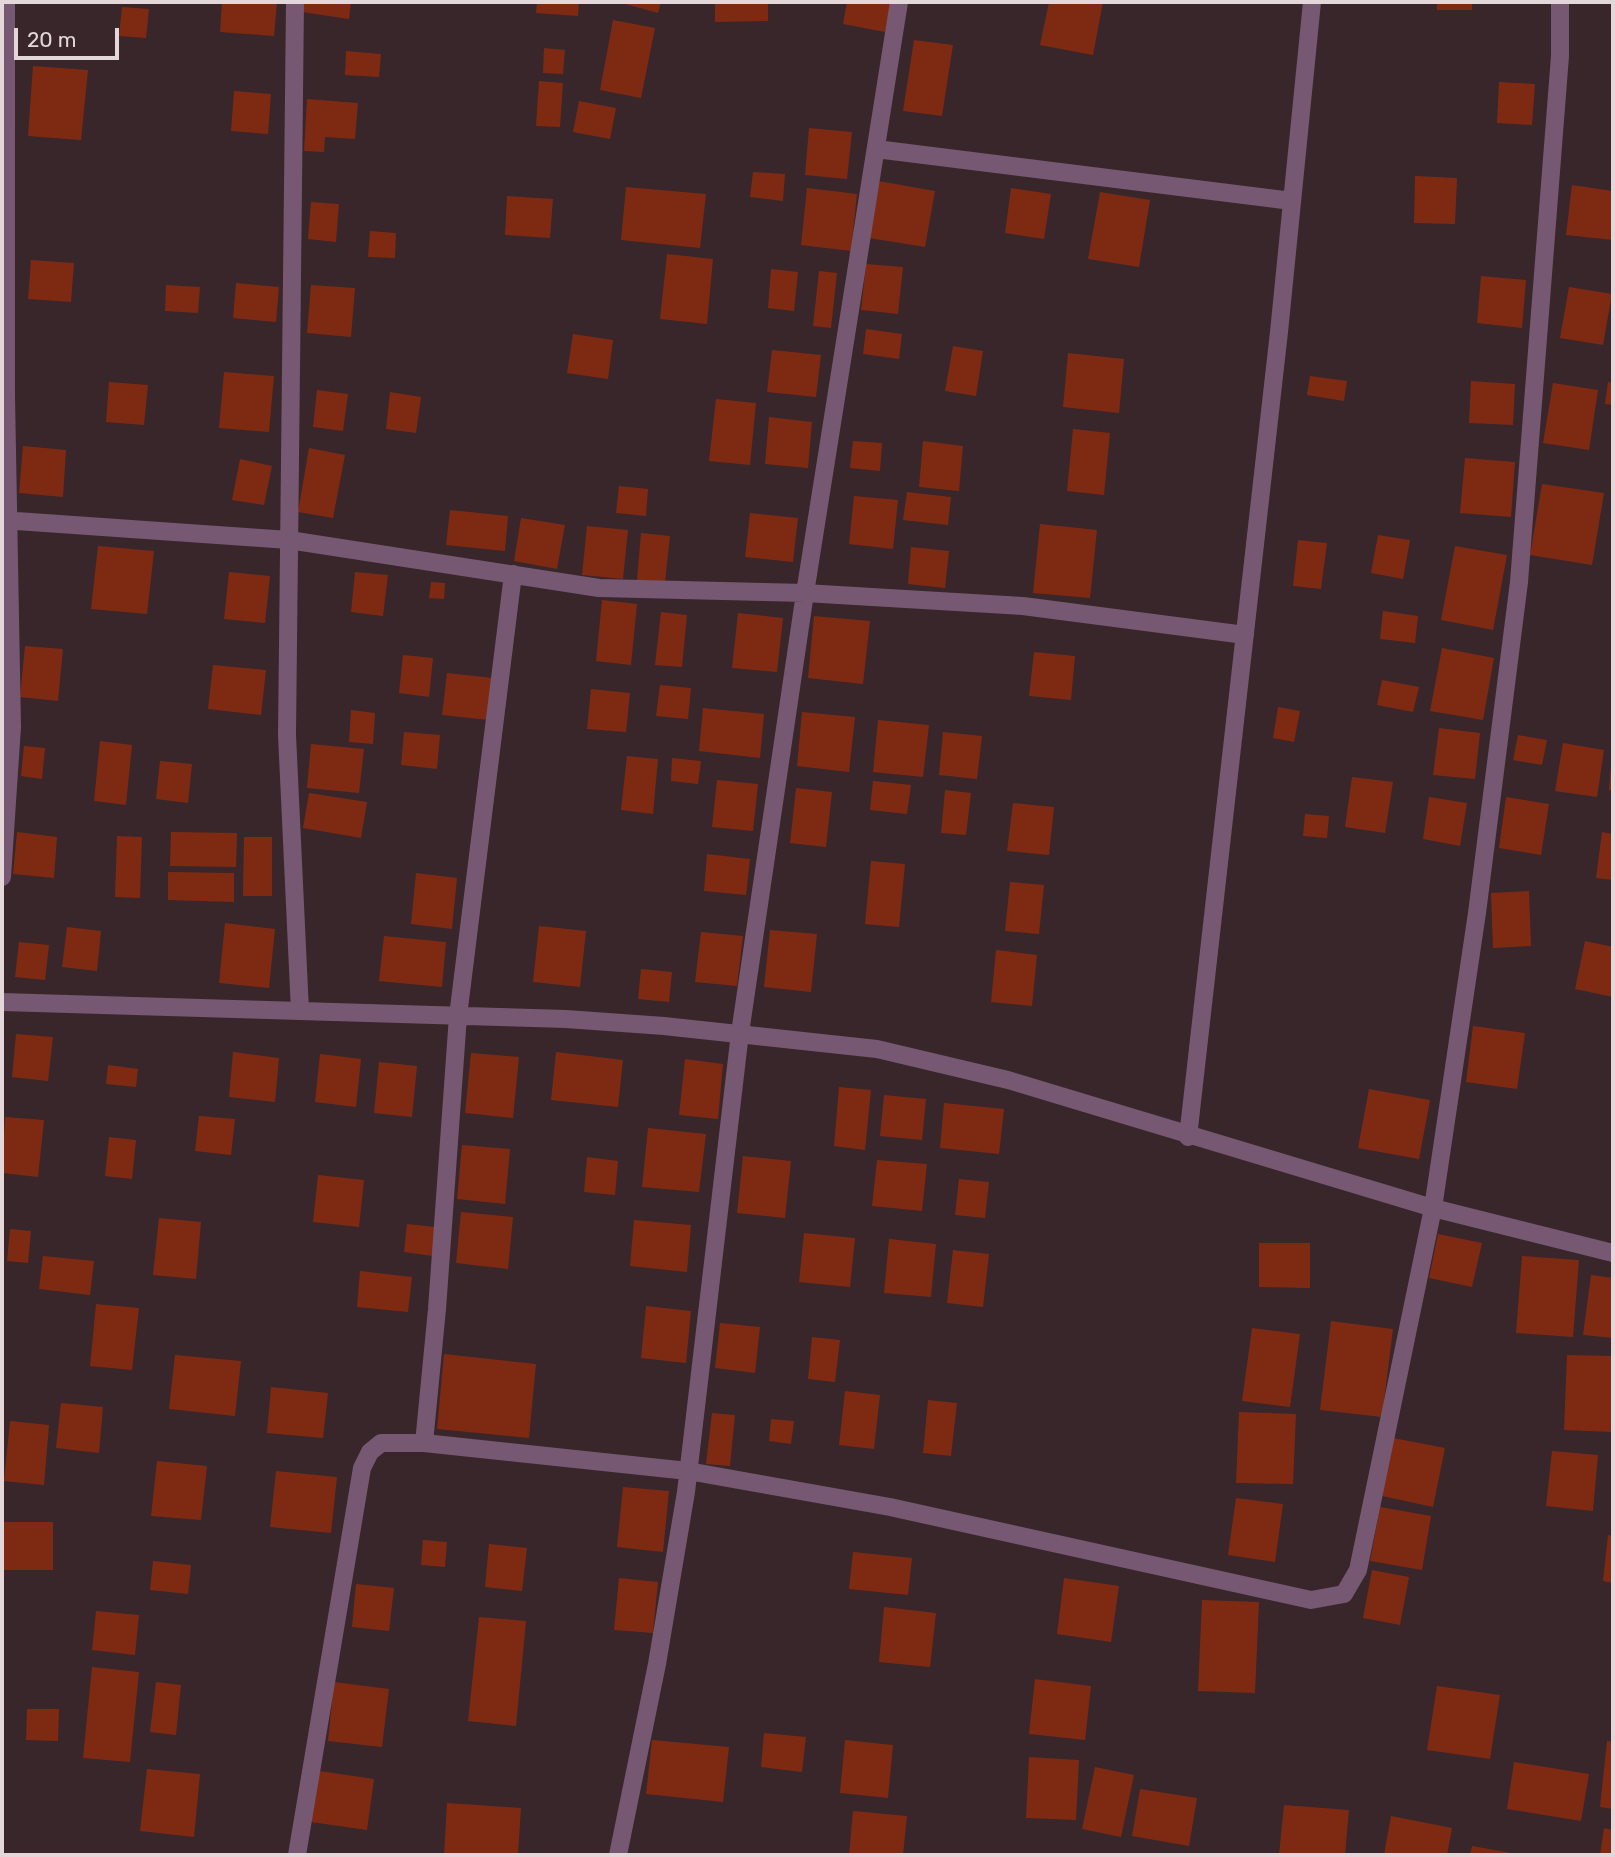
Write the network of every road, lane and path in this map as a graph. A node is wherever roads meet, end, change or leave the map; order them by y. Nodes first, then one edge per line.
1 (6, 2) edge
2 (295, 2) edge
3 (899, 2) edge
4 (1312, 2) edge
5 (1560, 2) edge
6 (876, 149) junction
7 (1292, 201) junction
8 (5, 520) edge
9 (289, 540) junction
10 (513, 574) junction
11 (805, 593) junction
12 (1245, 635) junction
13 (2, 877) edge
14 (2, 1002) edge
15 (300, 1012) junction
16 (458, 1016) junction
17 (740, 1033) junction
18 (1188, 1137) junction
19 (1433, 1208) junction
20 (1613, 1253) edge
21 (424, 1443) junction
22 (688, 1471) junction
23 (297, 1855) edge
24 (618, 1855) edge

1 - 8 street
2 - 9 street
3 - 6 street
4 - 7 street
5 - 19 street
6 - 7 street
6 - 11 street
7 - 12 street
8 - 9 street
8 - 13 street
9 - 10 street
9 - 15 street
10 - 11 street
10 - 16 street
11 - 12 street
11 - 17 street
12 - 18 street
14 - 15 street
15 - 16 street
16 - 17 street
16 - 21 street
17 - 18 street
17 - 22 street
18 - 19 street
19 - 20 street
19 - 22 street
21 - 22 street
21 - 23 street
22 - 24 street

